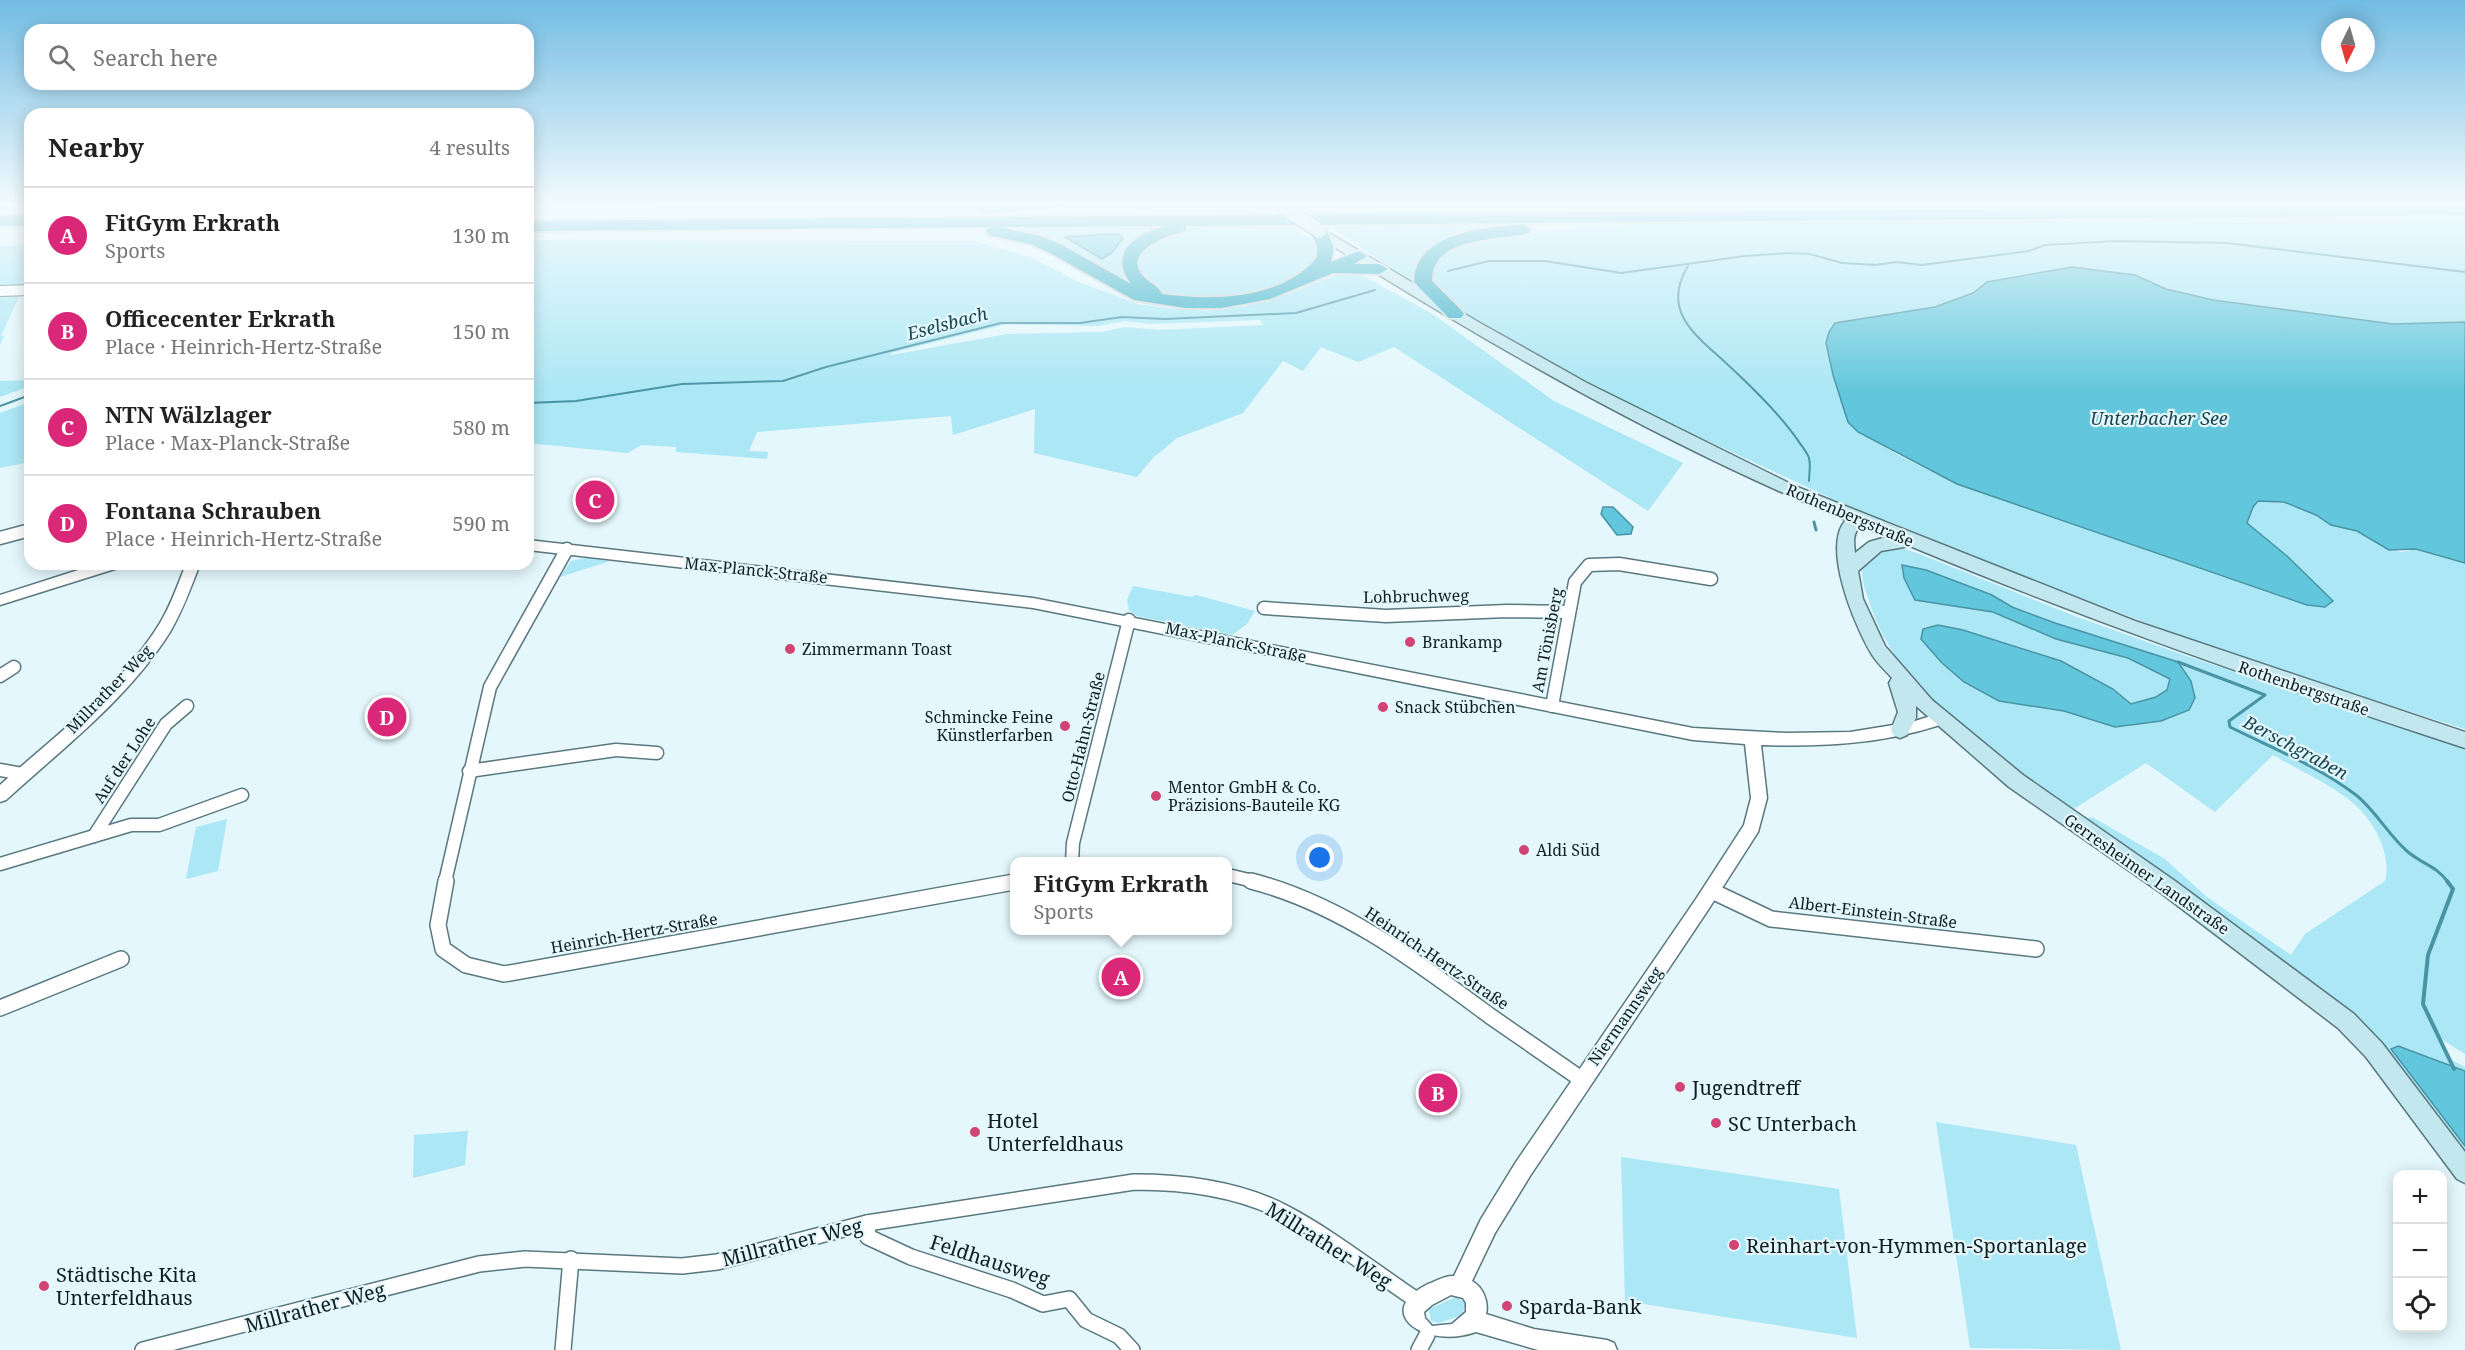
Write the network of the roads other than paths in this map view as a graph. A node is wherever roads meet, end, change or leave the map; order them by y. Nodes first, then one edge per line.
1 (1082, 265) edge
2 (1130, 265) edge
3 (1321, 265) edge
4 (1338, 265) edge
5 (1373, 265) edge
6 (1424, 265) edge
7 (1379, 269) junction
8 (1311, 277) junction
9 (24, 290) edge
10 (0, 291) edge
11 (1186, 303) junction
12 (1455, 314) junction
13 (1779, 485) junction
14 (1863, 520) junction
15 (24, 532) edge
16 (0, 538) edge
17 (1845, 540) junction
18 (1916, 542) junction
19 (534, 546) edge
20 (567, 549) junction
21 (1850, 568) junction
22 (94, 570) edge
23 (190, 570) edge
24 (1711, 579) dead end
25 (0, 600) edge
26 (1264, 608) dead end
27 (1569, 612) junction
28 (1130, 620) junction
29 (1887, 663) junction
30 (14, 667) dead end
31 (0, 676) edge
32 (186, 706) dead end
33 (1552, 706) junction
34 (1940, 719) junction
35 (1900, 730) junction
36 (1752, 739) junction
37 (2465, 740) edge
38 (657, 753) dead end
39 (0, 770) edge
40 (469, 771) junction
41 (22, 774) junction
42 (0, 795) edge
43 (242, 795) dead end
44 (94, 836) junction
45 (1072, 857) edge
46 (0, 864) edge
47 (1232, 875) edge
48 (1010, 883) edge
49 (1712, 891) junction
50 (2036, 949) dead end
51 (121, 959) dead end
52 (0, 1008) edge
53 (1581, 1079) junction
54 (2465, 1171) edge
55 (867, 1224) junction
56 (571, 1259) junction
57 (1460, 1286) junction
58 (1418, 1301) junction
59 (1474, 1321) junction
60 (1423, 1342) edge
61 (143, 1350) edge
62 (563, 1350) edge
63 (1132, 1350) edge
64 (1607, 1350) edge

1 - 11 highway
2 - 11 highway
3 - 8 highway
4 - 8 highway
5 - 7 main road, Rothenbergstraße
6 - 12 highway
7 - 8 highway
7 - 12 main road, Rothenbergstraße
8 - 11 highway
9 - 10 street
12 - 13 main road, Rothenbergstraße
13 - 14 main road, Rothenbergstraße
13 - 17 main road
14 - 17 main road
14 - 18 main road, Rothenbergstraße
14 - 21 main road, Gerresheimer Landstraße
15 - 16 street
17 - 21 main road, Gerresheimer Landstraße
18 - 21 main road
18 - 37 main road, Rothenbergstraße
19 - 20 street, Max-Planck-Straße
20 - 28 street, Max-Planck-Straße
20 - 40 street, Heinrich-Hertz-Straße
21 - 29 main road, Gerresheimer Landstraße
22 - 25 street
23 - 41 street, Millrather Weg
24 - 27 street, Am Tönisberg
26 - 27 street, Lohbruchweg
27 - 33 street, Am Tönisberg
28 - 33 street, Max-Planck-Straße
28 - 45 street, Otto-Hahn-Straße
29 - 34 main road, Gerresheimer Landstraße
29 - 35 main road
30 - 31 street
32 - 44 street, Auf der Lohe
33 - 36 street, Max-Planck-Straße
34 - 35 street, Max-Planck-Straße
34 - 54 main road, Gerresheimer Landstraße
35 - 36 street, Max-Planck-Straße
36 - 49 street, Niermannsweg
38 - 40 street
39 - 41 street
40 - 48 street, Heinrich-Hertz-Straße
41 - 42 street, Millrather Weg
43 - 44 street
44 - 46 street
47 - 53 street, Heinrich-Hertz-Straße
49 - 50 street, Albert-Einstein-Straße
49 - 53 street, Niermannsweg
51 - 52 street
53 - 57 street, Niermannsweg
55 - 56 street, Millrather Weg
55 - 58 street, Millrather Weg
55 - 63 street, Feldhausweg
56 - 61 street, Millrather Weg
56 - 62 street
57 - 58 street
57 - 59 street
58 - 60 street
59 - 60 street
59 - 64 street

